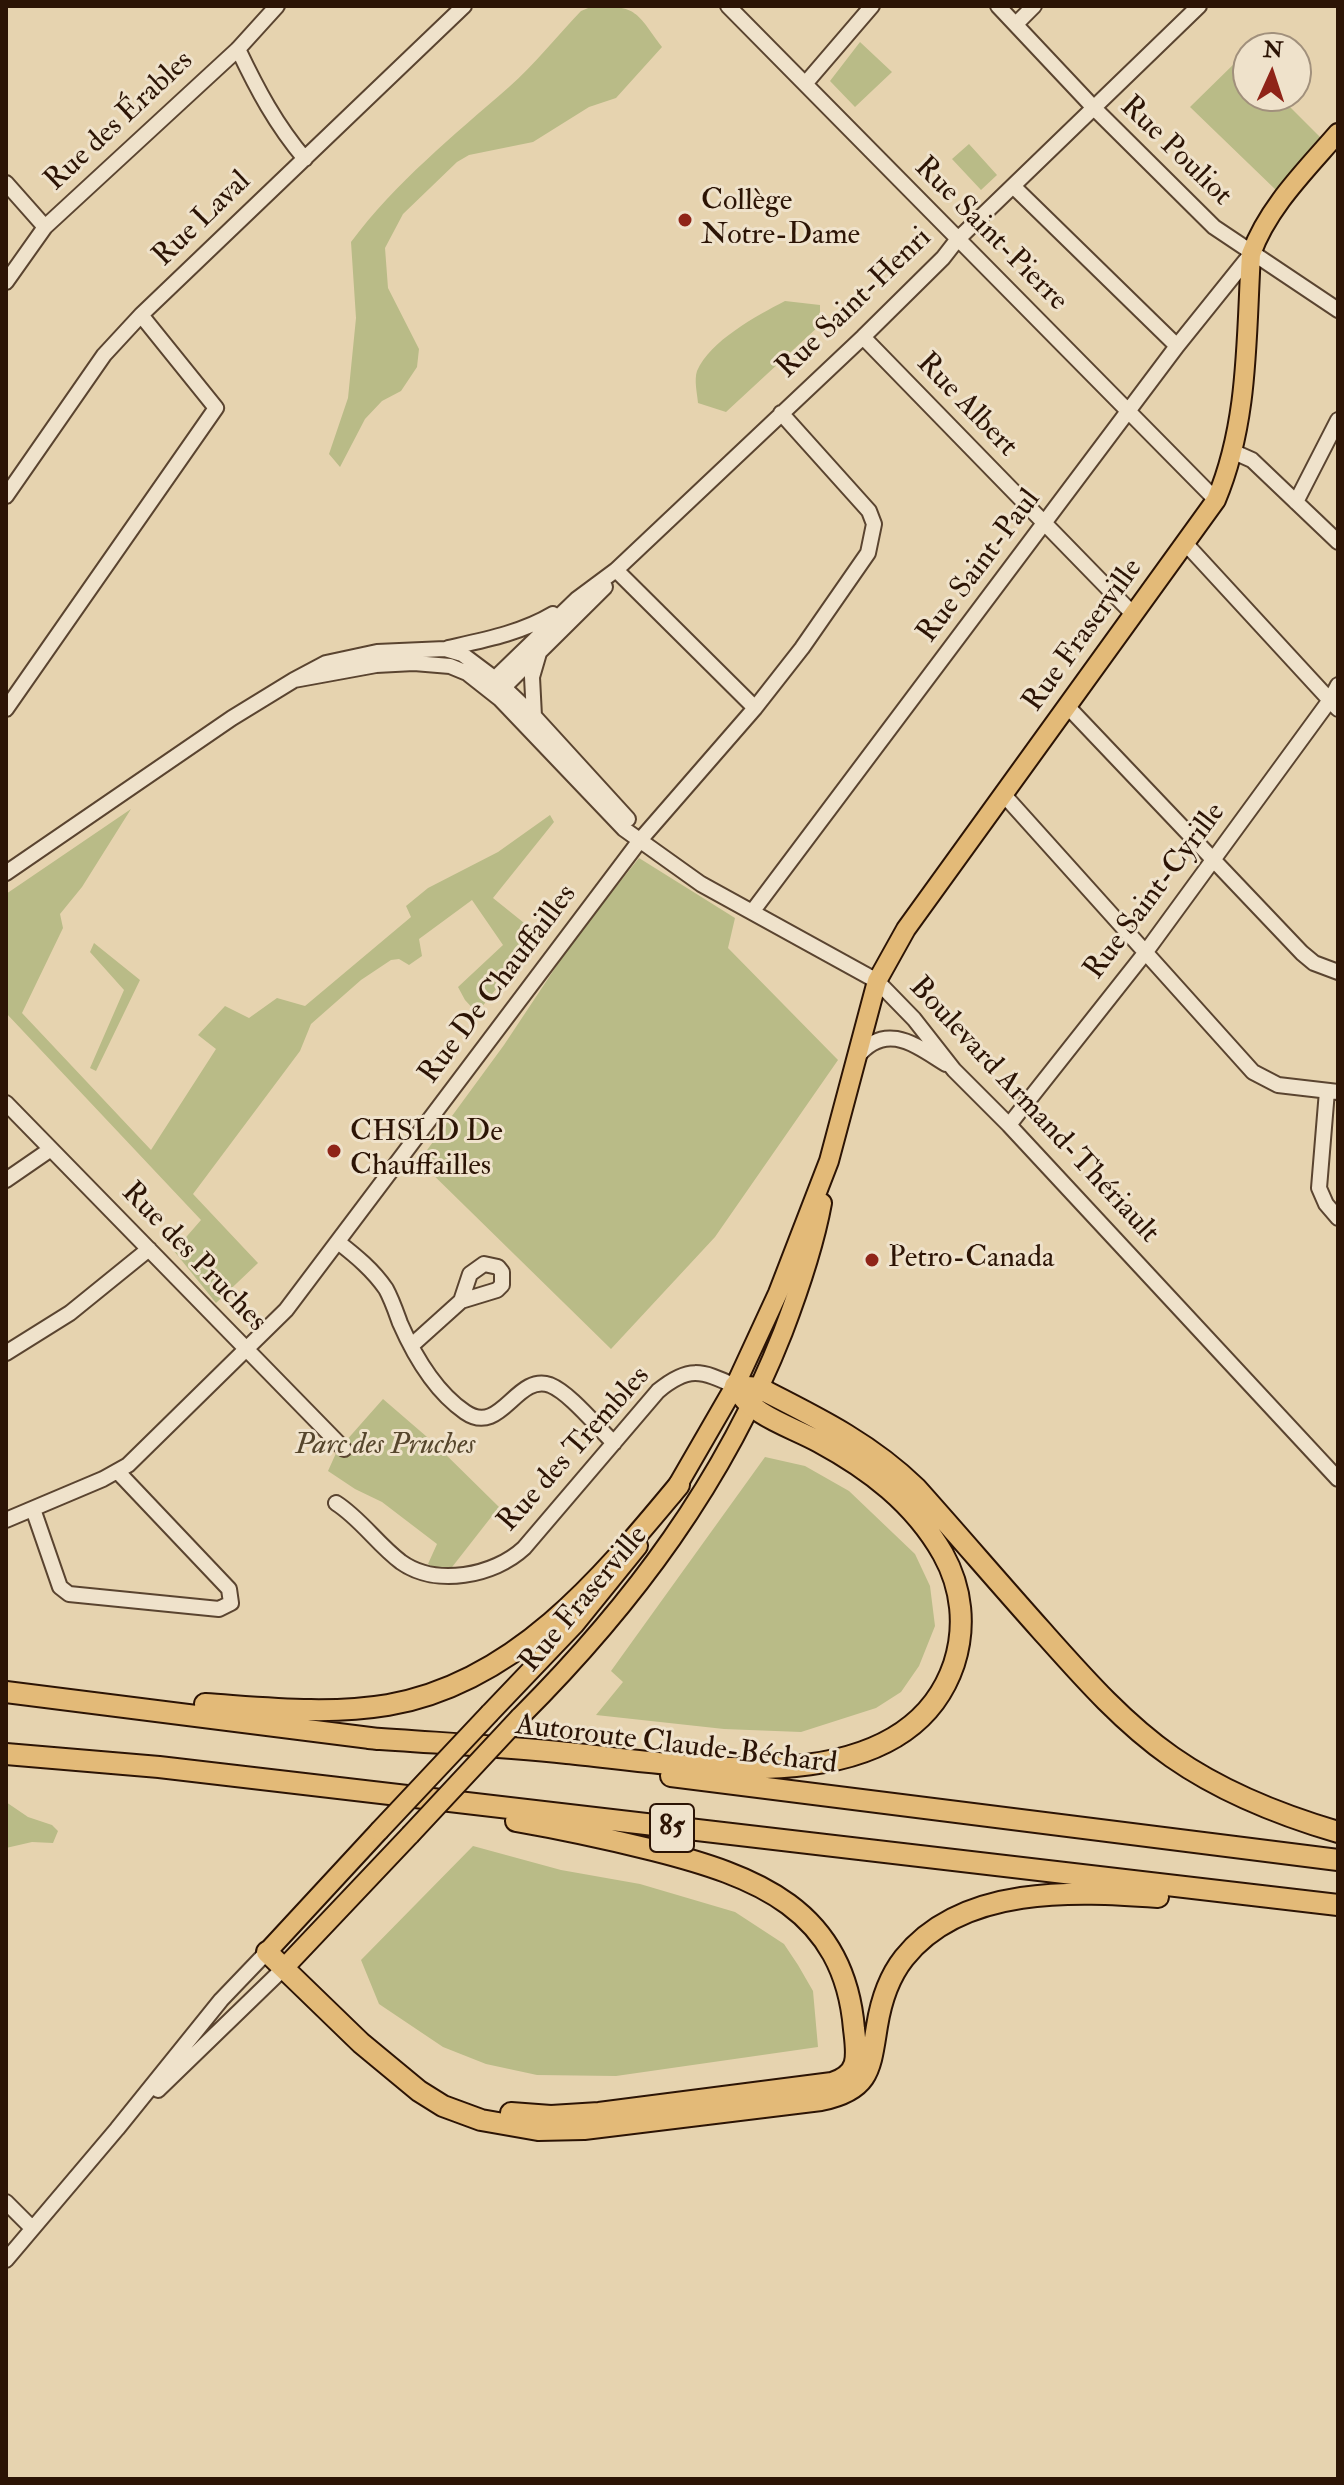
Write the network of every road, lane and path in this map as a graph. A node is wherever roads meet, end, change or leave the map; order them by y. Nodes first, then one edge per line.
1 (277, 6) edge
2 (464, 6) edge
3 (728, 6) edge
4 (872, 6) edge
5 (998, 6) edge
6 (1034, 6) edge
7 (1199, 6) edge
8 (1016, 24) junction
9 (238, 49) junction
10 (805, 84) junction
11 (1094, 108) junction
12 (1338, 133) edge
13 (305, 159) junction
14 (6, 183) edge
15 (1013, 186) junction
16 (45, 227) junction
17 (957, 240) junction
18 (1251, 254) junction
19 (6, 282) edge
20 (1338, 310) edge
21 (141, 315) junction
22 (863, 337) junction
23 (1177, 346) junction
24 (781, 413) junction
25 (1128, 413) junction
26 (1338, 420) edge
27 (1234, 452) junction
28 (6, 496) edge
29 (1216, 500) junction
30 (1296, 502) junction
31 (1045, 524) junction
32 (1338, 542) edge
33 (1186, 544) junction
34 (616, 570) junction
35 (577, 599) junction
36 (1133, 614) junction
37 (445, 649) junction
38 (539, 652) junction
39 (294, 680) junction
40 (1338, 685) edge
41 (495, 686) junction
42 (1334, 704) edge
43 (1068, 707) junction
44 (755, 708) junction
45 (6, 709) edge
46 (534, 716) junction
47 (1004, 795) junction
48 (641, 839) junction
49 (1213, 859) junction
50 (6, 873) edge
51 (752, 912) junction
52 (1145, 953) junction
53 (1338, 972) edge
54 (877, 981) junction
55 (856, 1058) junction
56 (954, 1070) junction
57 (1332, 1092) edge
58 (6, 1103) edge
59 (1009, 1125) junction
60 (51, 1149) junction
61 (829, 1161) junction
62 (6, 1180) edge
63 (1338, 1218) edge
64 (338, 1242) junction
65 (149, 1249) junction
66 (461, 1301) dead end
67 (411, 1346) junction
68 (246, 1350) junction
69 (6, 1353) edge
70 (735, 1386) junction
71 (759, 1388) junction
72 (750, 1407) junction
73 (614, 1443) junction
74 (344, 1449) dead end
75 (118, 1472) junction
76 (1338, 1479) edge
77 (679, 1485) junction
78 (336, 1503) dead end
79 (33, 1509) junction
80 (6, 1520) edge
81 (6, 1689) edge
82 (368, 1738) junction
83 (6, 1754) edge
84 (300, 1785) junction
85 (1338, 1832) edge
86 (1338, 1860) edge
87 (1338, 1908) edge
88 (267, 1952) junction
89 (284, 1968) junction
90 (405, 2079) junction
91 (117, 2129) junction
92 (6, 2202) edge
93 (32, 2228) junction
94 (6, 2260) edge

1 - 9 street, Rue des Érables
2 - 13 street, Rue Laval
3 - 10 street, Rue Saint-Pierre
4 - 10 street
5 - 8 street, Rue Pouliot
6 - 8 street
7 - 11 street, Rue Saint-Henri
8 - 11 street, Rue Pouliot
9 - 13 street
9 - 16 street, Rue des Érables
10 - 17 street, Rue Saint-Pierre
11 - 15 street, Rue Saint-Henri
11 - 18 street, Rue Pouliot
12 - 18 main road, Rue Fraserville
13 - 21 street, Rue Laval
14 - 16 street
15 - 17 street, Rue Saint-Henri
15 - 23 street
16 - 19 street, Rue des Érables
17 - 22 street, Rue Saint-Henri
17 - 25 street, Rue Saint-Pierre
18 - 20 street, Rue Pouliot
18 - 23 street, Rue Saint-Paul
18 - 27 main road, Rue Fraserville
21 - 28 street, Rue Laval
21 - 45 street
22 - 24 street, Rue Saint-Henri
22 - 31 street, Rue Albert
23 - 25 street, Rue Saint-Paul
24 - 34 street, Rue Saint-Henri
24 - 44 street, Rue De Chauffailles
25 - 29 street, Rue Saint-Pierre
25 - 31 street, Rue Saint-Paul
26 - 30 street
27 - 29 main road, Rue Fraserville
27 - 30 street
29 - 33 main road, Rue Fraserville
30 - 32 street
31 - 36 street, Rue Albert
31 - 51 street, Rue Saint-Paul
33 - 36 main road, Rue Fraserville
33 - 42 street
34 - 35 street, Rue Saint-Henri
34 - 38 street, Rue Saint-Henri
34 - 44 street
35 - 37 street
35 - 41 street, Rue Saint-Henri
36 - 43 main road, Rue Fraserville
37 - 39 street, Boulevard Armand-Thériault
37 - 41 street, Boulevard Armand-Thériault
38 - 41 street, Rue Saint-Henri
38 - 46 street
39 - 41 street, Boulevard Armand-Thériault
39 - 50 street, Boulevard Armand-Thériault
40 - 42 street, Rue Saint-Cyrille
41 - 46 street, Boulevard Armand-Thériault
41 - 48 street, Boulevard Armand-Thériault
42 - 49 street, Rue Saint-Cyrille
43 - 47 main road, Rue Fraserville
43 - 49 street
44 - 48 street, Rue De Chauffailles
46 - 48 street, Boulevard Armand-Thériault
47 - 52 street
47 - 54 main road, Rue Fraserville
48 - 51 street, Boulevard Armand-Thériault
48 - 64 street, Rue De Chauffailles
49 - 52 street, Rue Saint-Cyrille
49 - 53 street
51 - 54 street, Boulevard Armand-Thériault
52 - 57 street
52 - 59 street, Rue Saint-Cyrille
54 - 55 main road, Rue Fraserville
54 - 56 street, Boulevard Armand-Thériault
55 - 56 street
55 - 61 main road, Rue Fraserville
56 - 59 street, Boulevard Armand-Thériault
57 - 63 street
58 - 60 street, Rue des Pruches
59 - 76 street, Boulevard Armand-Thériault
60 - 62 street
60 - 65 street, Rue des Pruches
61 - 70 main road, Rue Fraserville
61 - 71 main road, Rue Fraserville
64 - 67 street
64 - 68 street, Rue De Chauffailles
65 - 68 street, Rue des Pruches
65 - 69 street
66 - 67 street
67 - 73 street
68 - 74 street, Rue des Pruches
68 - 75 street, Rue De Chauffailles
70 - 71 highway
70 - 72 highway
70 - 73 street, Rue des Trembles
70 - 77 main road, Rue Fraserville
71 - 72 main road, Rue Fraserville
71 - 85 highway
72 - 82 highway
72 - 89 main road, Rue Fraserville, bridge
73 - 78 street, Rue des Trembles
75 - 79 street, Rue De Chauffailles
75 - 79 street
77 - 81 highway
77 - 88 main road, Rue Fraserville, bridge
79 - 80 street, Rue De Chauffailles
81 - 82 highway, Autoroute Claude-Béchard / 85
82 - 86 highway, Autoroute Claude-Béchard / 85
83 - 84 highway, 85
84 - 87 highway, 85
84 - 90 highway
87 - 90 highway
88 - 89 highway
88 - 91 street, Rue Fraserville
89 - 90 highway
89 - 91 street, Rue Fraserville
91 - 93 street, Rue Fraserville
92 - 93 street
93 - 94 street, Rue Fraserville

